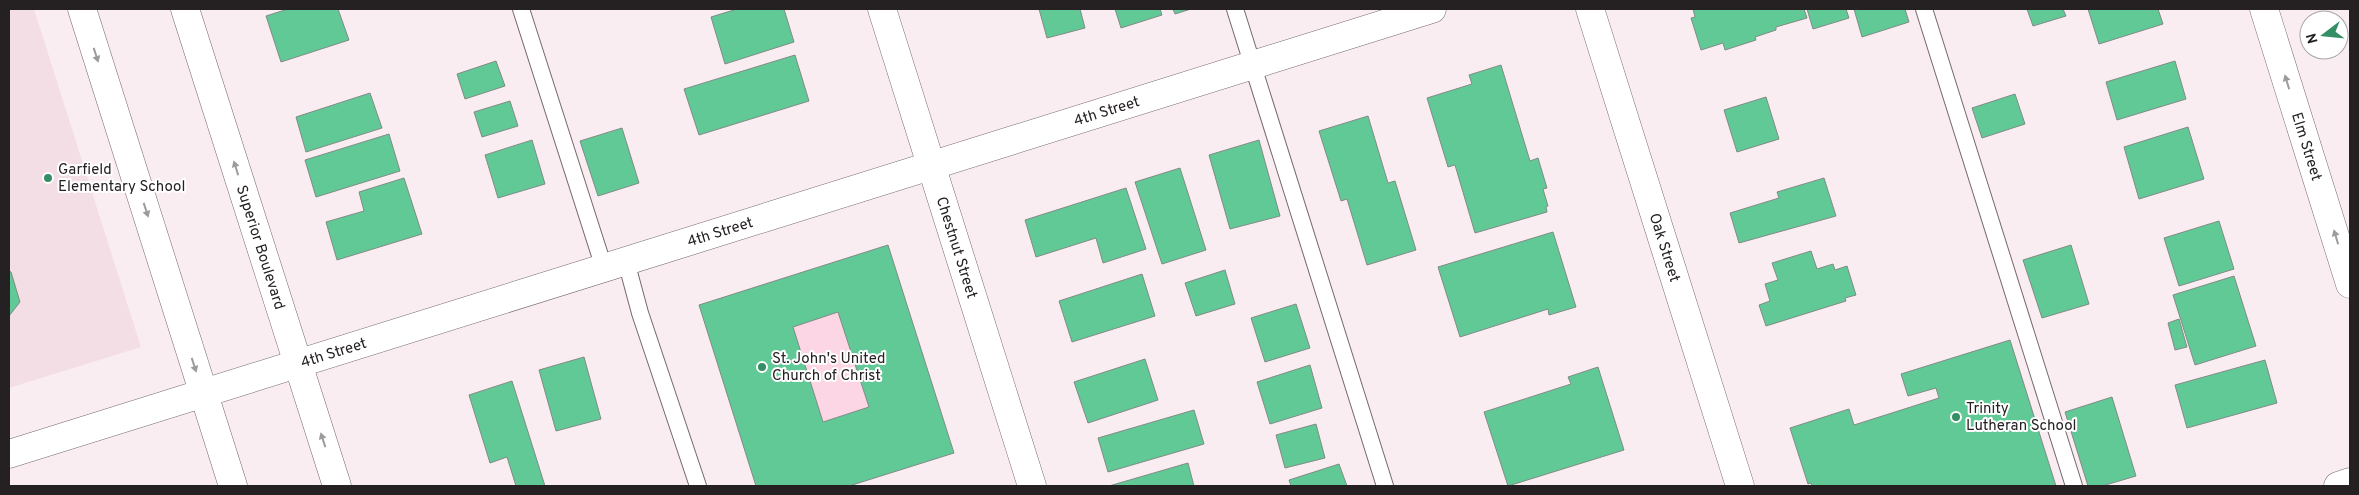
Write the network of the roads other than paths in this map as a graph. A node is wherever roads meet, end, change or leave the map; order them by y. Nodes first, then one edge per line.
1 (82, 9) edge
2 (185, 9) edge
3 (521, 9) edge
4 (882, 9) edge
5 (1235, 9) edge
6 (1432, 9) edge
7 (1590, 9) edge
8 (1924, 9) edge
9 (2264, 9) edge
10 (1253, 65) junction
11 (932, 166) junction
12 (615, 264) junction
13 (2350, 284) edge
14 (298, 364) junction
15 (203, 393) junction
16 (9, 454) edge
17 (2350, 482) edge
18 (233, 486) edge
19 (337, 486) edge
20 (698, 486) edge
21 (1032, 486) edge
22 (1385, 486) edge
23 (1740, 486) edge
24 (2074, 486) edge
25 (2338, 486) edge

1 -> 15 street
14 -> 2 street, Superior Boulevard
3 - 12 lane
4 - 11 street, Chestnut Street
5 - 10 lane
6 - 10 street, 4th Street
7 - 23 street, Oak Street
8 - 24 lane
13 -> 9 street, Elm Street
10 - 11 street, 4th Street
10 - 22 lane
11 - 12 street, 4th Street
11 - 21 street, Chestnut Street
12 - 14 street, 4th Street
12 - 20 lane
14 - 15 street, 4th Street
19 -> 14 street, Superior Boulevard
15 - 16 street, 4th Street
15 - 18 street
17 - 25 street

